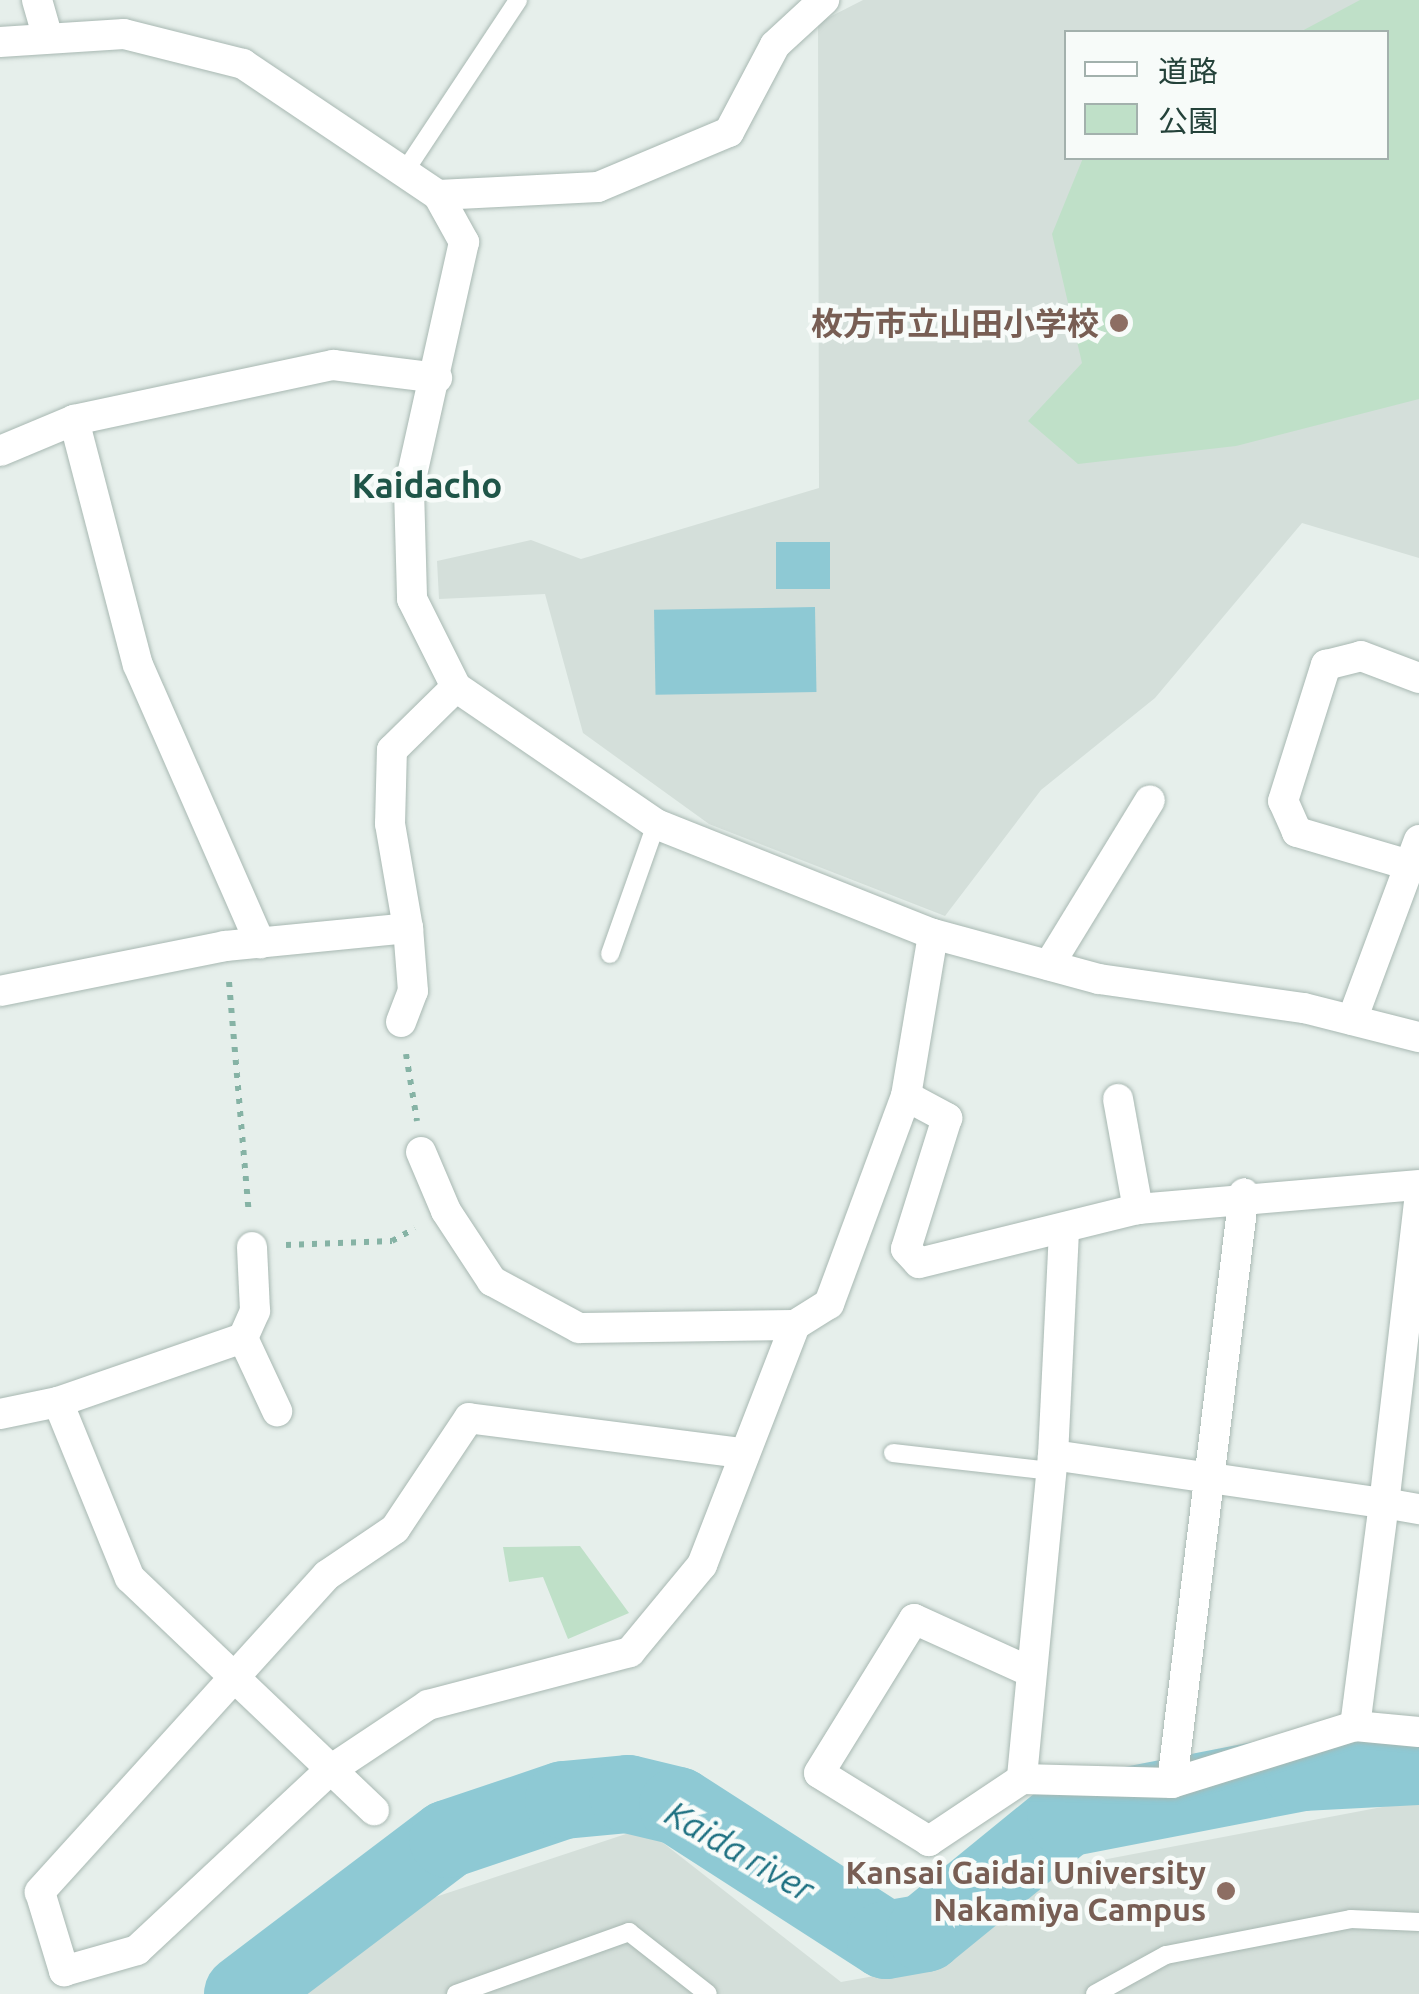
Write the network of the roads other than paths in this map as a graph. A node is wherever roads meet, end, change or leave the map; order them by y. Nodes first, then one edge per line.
1 (37, 0) edge
2 (518, 0) edge
3 (824, 0) edge
4 (47, 34) junction
5 (0, 42) edge
6 (405, 171) junction
7 (438, 195) junction
8 (437, 378) junction
9 (74, 420) junction
10 (0, 451) edge
11 (1419, 678) edge
12 (456, 687) junction
13 (1150, 800) dead end
14 (656, 824) junction
15 (1414, 853) edge
16 (408, 928) junction
17 (933, 934) junction
18 (260, 943) junction
19 (610, 954) dead end
20 (1049, 965) junction
21 (0, 991) edge
22 (1352, 1020) junction
23 (401, 1022) road end
24 (1419, 1037) edge
25 (906, 1096) junction
26 (1118, 1099) dead end
27 (422, 1152) road end
28 (1419, 1185) edge
29 (1244, 1193) junction
30 (1419, 1202) edge
31 (1138, 1209) junction
32 (1064, 1231) junction
33 (252, 1247) road end
34 (1413, 1315) edge
35 (794, 1326) junction
36 (243, 1338) junction
37 (58, 1402) junction
38 (277, 1411) dead end
39 (0, 1414) edge
40 (740, 1453) junction
41 (893, 1453) dead end
42 (1052, 1463) junction
43 (1209, 1478) junction
44 (1384, 1504) junction
45 (1419, 1509) edge
46 (1031, 1672) junction
47 (235, 1678) junction
48 (1355, 1726) junction
49 (1419, 1732) edge
50 (330, 1771) junction
51 (1022, 1779) junction
52 (1172, 1783) junction
53 (374, 1810) dead end
54 (1419, 1922) edge
55 (66, 1983) edge
56 (456, 1994) edge
57 (708, 1994) edge
58 (1096, 1994) edge

1 - 4 street
2 - 6 lane
3 - 7 street
4 - 5 street
4 - 6 street
6 - 7 street
7 - 8 street
8 - 9 street
8 - 12 street
9 - 10 street
9 - 18 street
11 - 15 street
12 - 14 street
12 - 16 street
13 - 20 street
14 - 17 street
14 - 19 lane
15 - 22 street
16 - 18 street
16 - 23 street
17 - 20 street
17 - 25 street
18 - 21 street
20 - 22 street
22 - 24 street
25 - 32 street
25 - 35 street
26 - 31 street
27 - 35 street
28 - 29 street
29 - 31 street
29 - 43 street
30 - 34 street
31 - 32 street
32 - 42 street
33 - 36 street
34 - 44 street
35 - 40 street
36 - 37 street
36 - 38 street
37 - 39 street
37 - 47 street
40 - 47 street
40 - 50 street
41 - 42 lane
42 - 43 street
42 - 46 street
43 - 44 street
43 - 52 street
44 - 45 street
44 - 48 street
46 - 51 street
46 - 51 street
47 - 50 street
47 - 55 street
48 - 49 street
48 - 52 street
50 - 53 street
50 - 55 street
51 - 52 street
54 - 58 lane
56 - 57 lane

